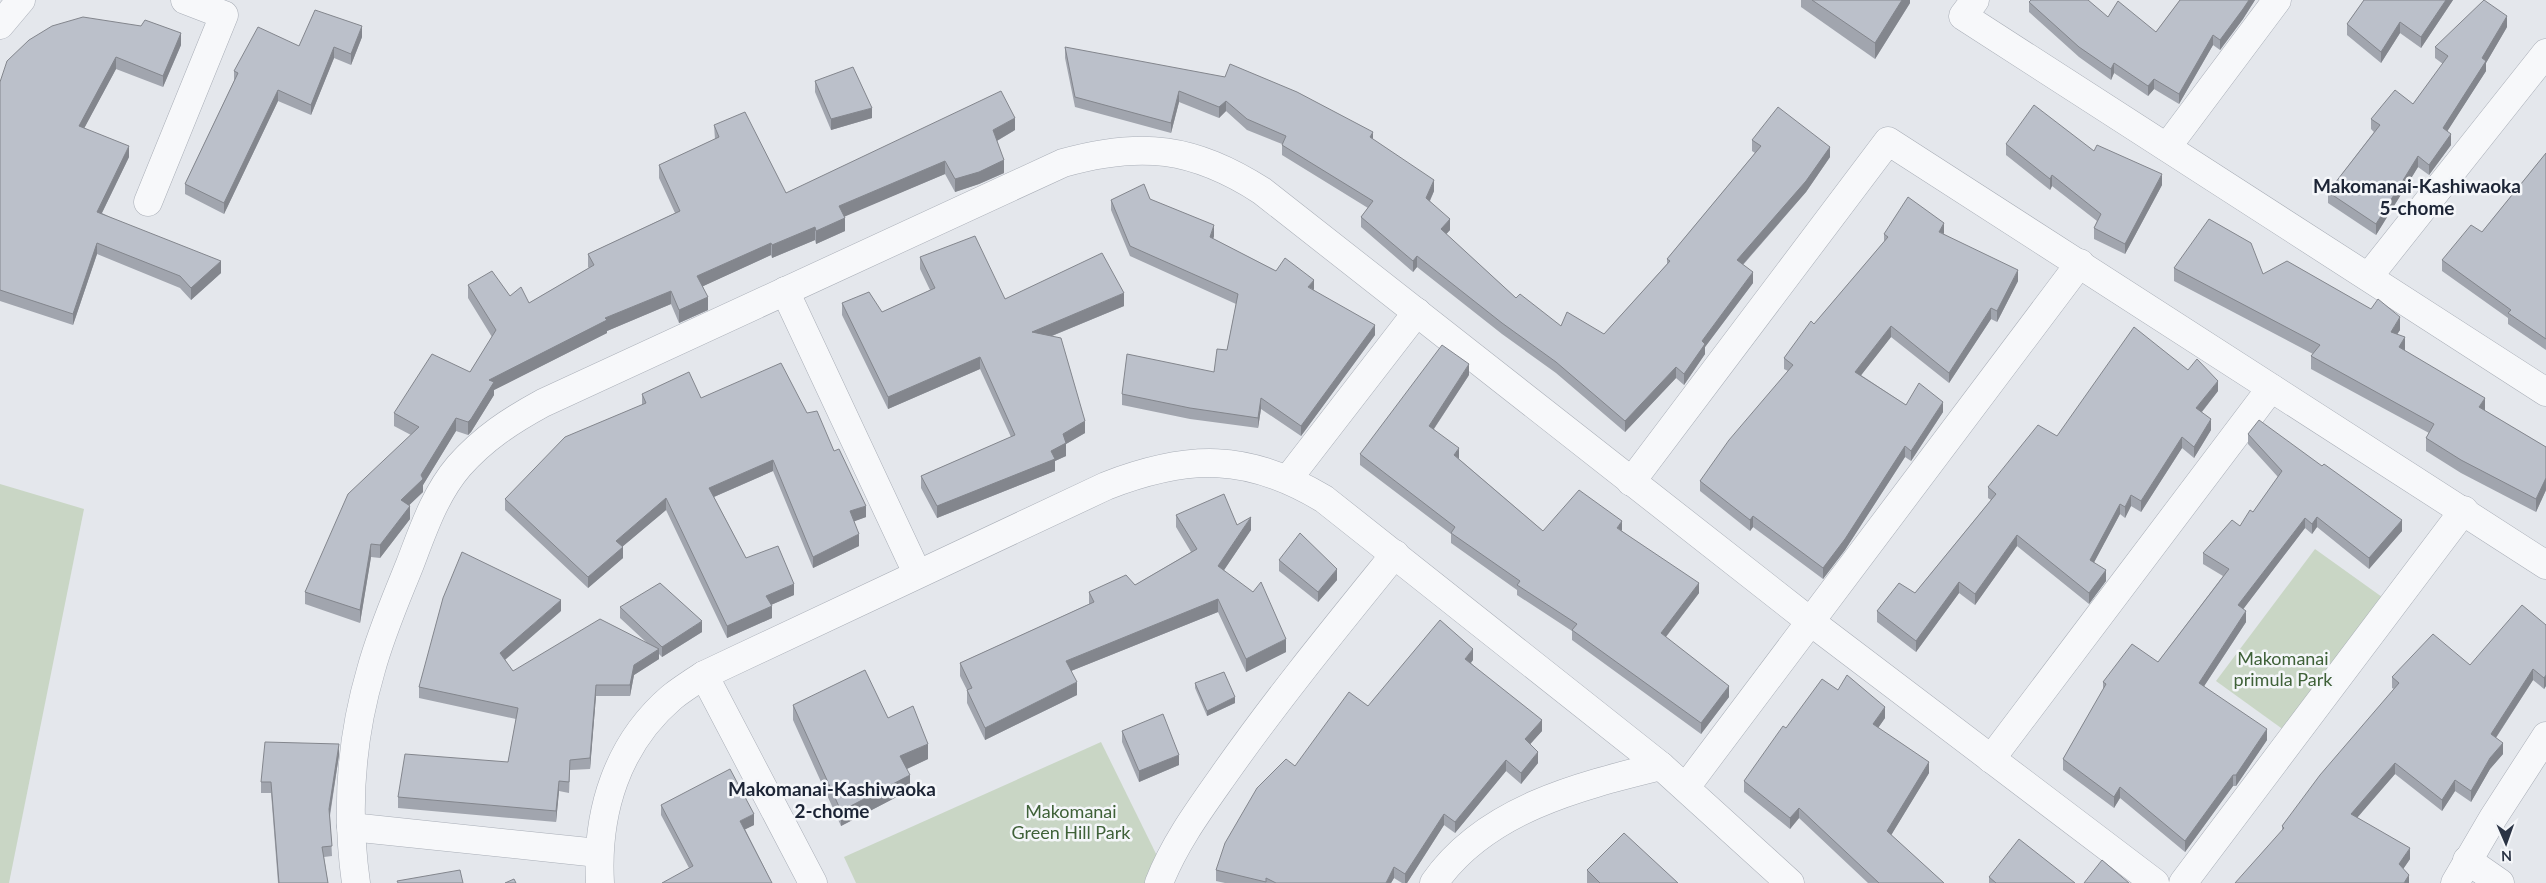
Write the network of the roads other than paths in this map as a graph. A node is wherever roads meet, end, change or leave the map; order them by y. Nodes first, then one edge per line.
1 (21, 0) edge
2 (185, 0) edge
3 (1975, 0) edge
4 (2277, 0) edge
5 (0, 25) edge
6 (2546, 53) edge
7 (2167, 148) junction
8 (148, 202) dead end
9 (2080, 263) junction
10 (2369, 276) junction
11 (785, 291) junction
12 (1417, 312) junction
13 (2271, 388) junction
14 (2546, 392) edge
15 (1288, 479) junction
16 (1631, 482) junction
17 (2464, 510) junction
18 (1395, 554) junction
19 (2546, 565) edge
20 (917, 574) junction
21 (1811, 622) junction
22 (704, 675) junction
23 (2546, 736) edge
24 (1991, 759) junction
25 (1661, 766) junction
26 (1686, 787) junction
27 (351, 828) junction
28 (598, 853) junction
29 (2461, 872) edge
30 (356, 883) edge
31 (600, 883) edge
32 (813, 883) edge
33 (1159, 883) edge
34 (1434, 883) edge
35 (1790, 883) edge
36 (2155, 883) edge
37 (2183, 883) edge
38 (2500, 883) edge

1 - 5 street
2 - 8 street
3 - 7 street
4 - 7 street
6 - 10 street
7 - 10 street
9 - 13 street
9 - 16 street
9 - 21 street
10 - 14 street
11 - 12 street
11 - 20 street
11 - 27 street
12 - 15 street
12 - 16 street
13 - 17 street
13 - 24 street
15 - 18 street
15 - 20 street
16 - 21 street
17 - 19 street
17 - 37 street
18 - 25 street
18 - 33 street
20 - 22 street
21 - 24 street
21 - 26 street
22 - 28 street
22 - 32 street
23 - 29 street
24 - 36 street
25 - 26 street
25 - 34 street
26 - 35 street
27 - 28 street
27 - 30 street
28 - 31 street
29 - 38 street

